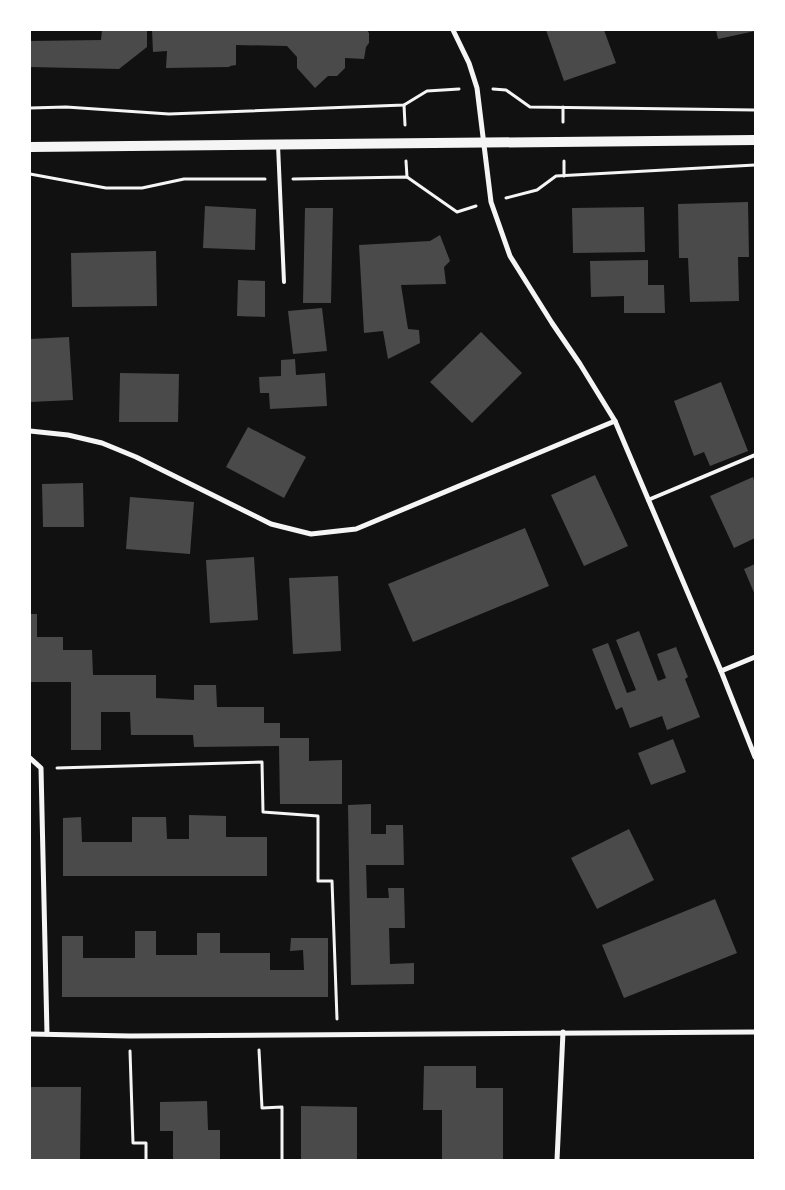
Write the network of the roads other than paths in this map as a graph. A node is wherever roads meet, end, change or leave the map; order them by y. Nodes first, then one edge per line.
1 (462, 30) edge
2 (454, 32) edge
3 (755, 140) edge
4 (484, 142) junction
5 (278, 145) junction
6 (30, 147) edge
7 (284, 282) dead end
8 (615, 421) junction
9 (30, 431) edge
10 (755, 455) edge
11 (648, 500) junction
12 (755, 658) edge
13 (721, 671) junction
14 (755, 757) edge
15 (30, 758) edge
16 (563, 1032) junction
17 (755, 1032) edge
18 (30, 1034) edge
19 (47, 1034) junction
20 (557, 1160) edge

1 - 2 street
2 - 4 street
3 - 4 main road
4 - 5 main road
4 - 8 street
5 - 6 main road
5 - 7 lane
8 - 9 street
8 - 11 street
10 - 11 lane
11 - 13 street
12 - 13 street
13 - 14 street
15 - 19 street
16 - 17 street
16 - 19 street
16 - 20 street
18 - 19 street

